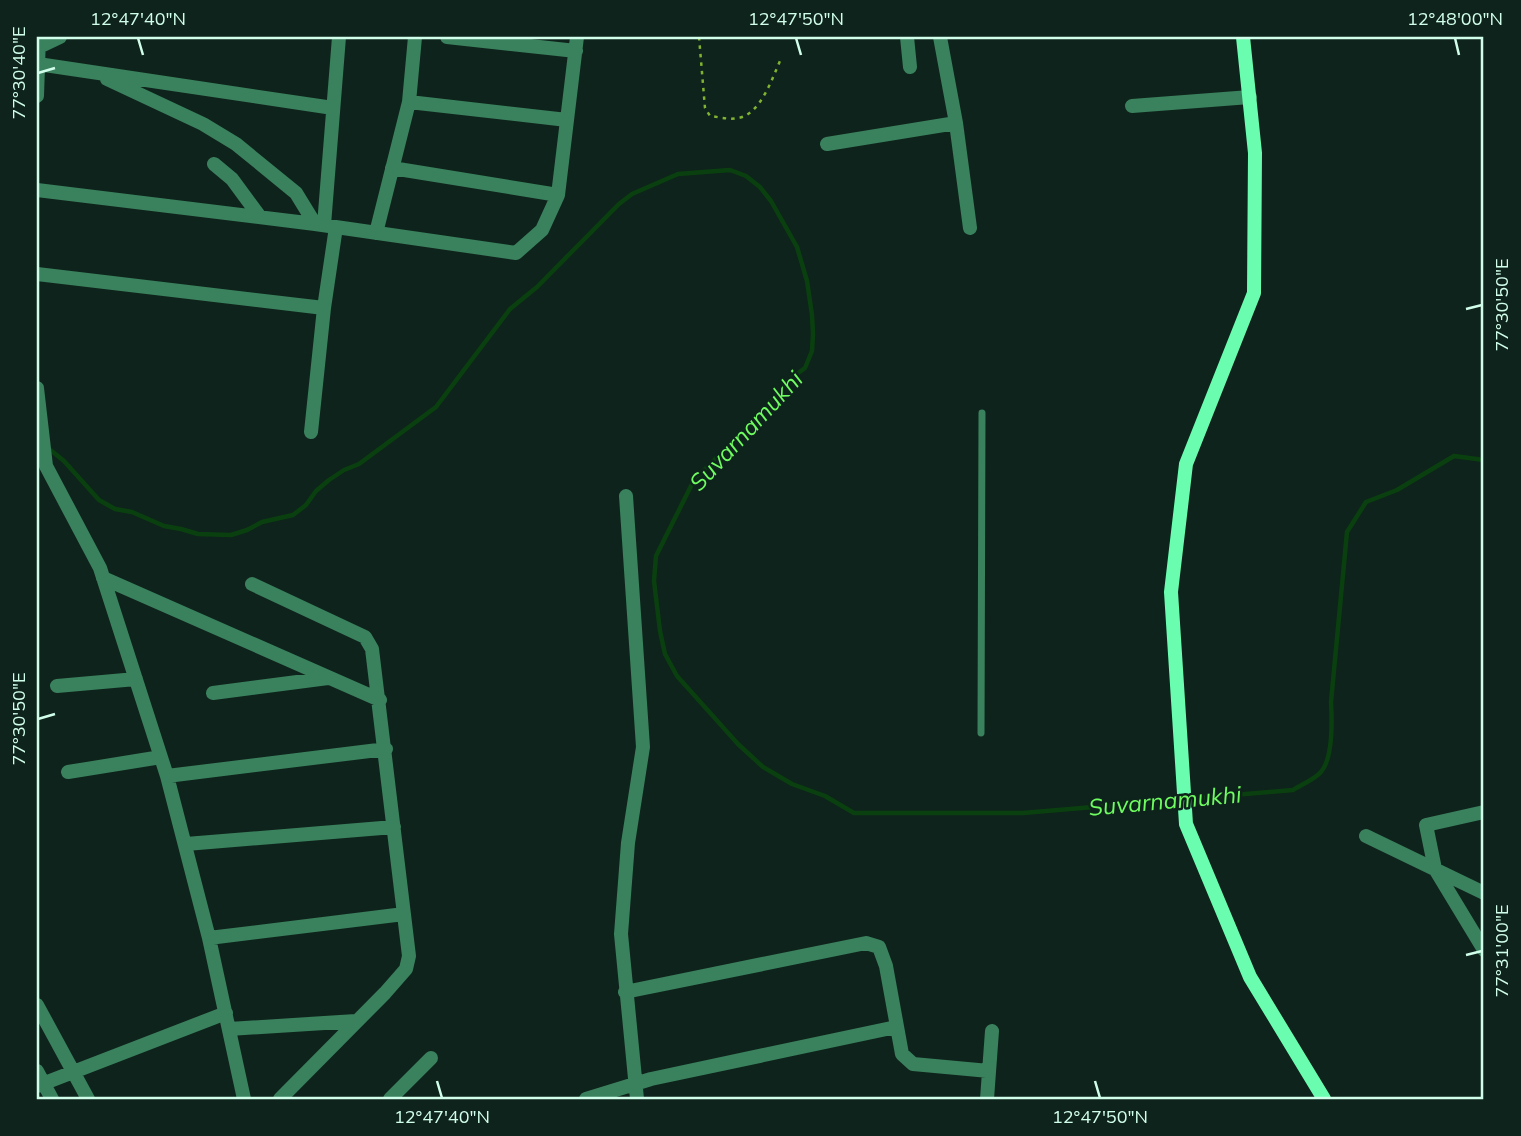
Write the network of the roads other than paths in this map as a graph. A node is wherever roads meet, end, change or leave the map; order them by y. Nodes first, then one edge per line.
1 (60, 37) edge
2 (340, 37) edge
3 (415, 37) edge
4 (447, 37) edge
5 (906, 37) edge
6 (940, 37) edge
7 (1243, 37) edge
8 (576, 44) edge
9 (38, 52) edge
10 (911, 67) dead end
11 (93, 73) junction
12 (37, 96) edge
13 (1250, 97) junction
14 (409, 102) junction
15 (1132, 106) dead end
16 (333, 108) junction
17 (567, 120) junction
18 (956, 123) junction
19 (827, 144) dead end
20 (214, 164) dead end
21 (392, 169) junction
22 (37, 190) edge
23 (558, 195) junction
24 (260, 218) junction
25 (325, 225) junction
26 (970, 228) dead end
27 (376, 233) junction
28 (37, 274) edge
29 (324, 308) junction
30 (37, 388) edge
31 (982, 412) dead end
32 (311, 432) dead end
33 (626, 496) dead end
34 (103, 578) junction
35 (252, 584) dead end
36 (329, 677) junction
37 (136, 679) junction
38 (57, 686) dead end
39 (213, 693) dead end
40 (380, 701) junction
41 (982, 733) dead end
42 (386, 749) junction
43 (162, 757) junction
44 (68, 772) dead end
45 (167, 776) junction
46 (1484, 813) edge
47 (394, 827) junction
48 (1366, 836) dead end
49 (186, 844) junction
50 (1435, 869) junction
51 (1484, 893) edge
52 (404, 914) junction
53 (209, 938) junction
54 (1484, 950) edge
55 (625, 992) junction
56 (37, 1005) edge
57 (226, 1013) junction
58 (356, 1021) junction
59 (896, 1027) junction
60 (229, 1029) junction
61 (992, 1031) dead end
62 (431, 1058) dead end
63 (73, 1071) junction
64 (989, 1071) junction
65 (39, 1080) edge
66 (635, 1084) junction
67 (240, 1098) edge
68 (52, 1099) edge
69 (88, 1099) edge
70 (279, 1099) edge
71 (390, 1099) edge
72 (586, 1099) edge
73 (637, 1099) edge
74 (987, 1099) edge
75 (1324, 1099) edge

1 - 9 street
2 - 16 street
3 - 14 street
4 - 8 street
5 - 10 street
6 - 18 street
7 - 13 street
8 - 17 street
9 - 11 street
9 - 12 street
11 - 16 street
11 - 25 street
13 - 15 street
13 - 75 street
14 - 17 street
14 - 21 street
16 - 25 street
17 - 23 street
18 - 19 street
18 - 26 street
20 - 24 street
21 - 23 street
21 - 27 street
22 - 24 street
23 - 27 street
24 - 25 street
25 - 27 street
25 - 29 street
28 - 29 street
29 - 32 street
30 - 34 street
31 - 41 lane
33 - 55 street
34 - 36 street
34 - 37 street
35 - 40 street
36 - 39 street
36 - 40 street
37 - 38 street
37 - 43 street
40 - 42 street
42 - 45 street
42 - 47 street
43 - 44 street
43 - 45 street
45 - 49 street
46 - 50 street
47 - 49 street
47 - 52 street
48 - 50 street
49 - 53 street
50 - 51 street
50 - 54 street
52 - 53 street
52 - 58 street
53 - 57 street
55 - 59 street
55 - 66 street
56 - 63 street
57 - 60 street
57 - 63 street
58 - 60 street
58 - 70 street
59 - 64 street
59 - 66 street
60 - 67 street
61 - 64 street
62 - 71 street
63 - 65 street
63 - 69 street
64 - 74 street
65 - 68 street
66 - 72 street
66 - 73 street

